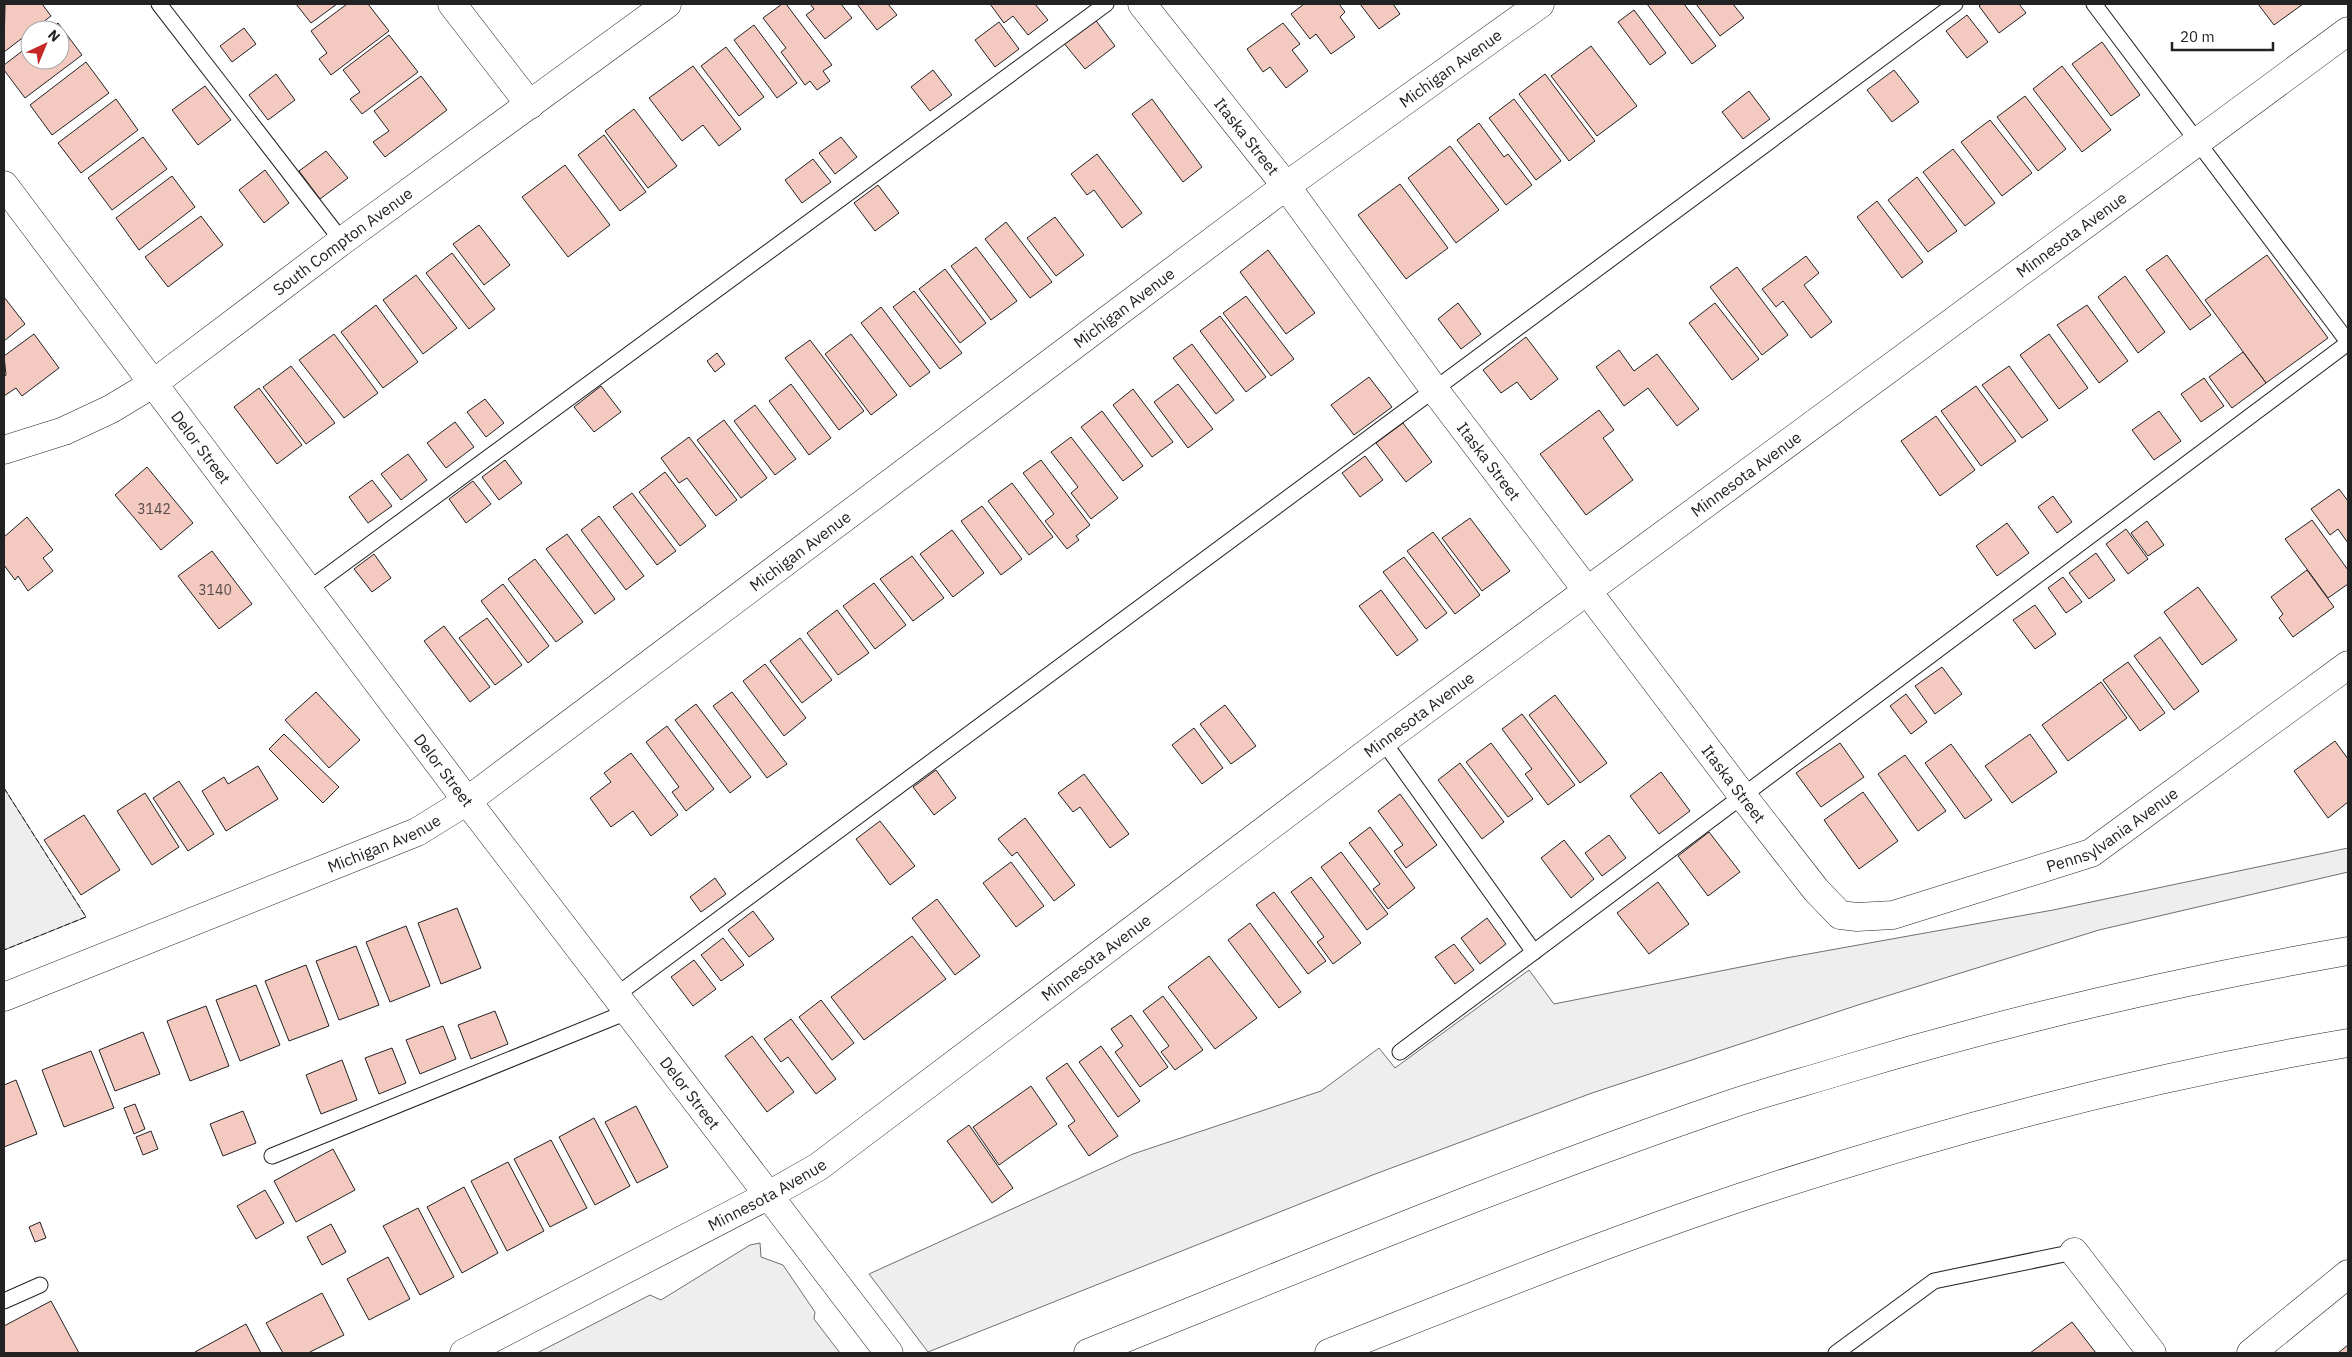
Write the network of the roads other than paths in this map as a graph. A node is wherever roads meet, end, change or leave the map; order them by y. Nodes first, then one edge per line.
1 (159, 4) edge
2 (452, 4) edge
3 (667, 4) edge
4 (1106, 4) edge
5 (1142, 4) edge
6 (1540, 4) edge
7 (1955, 4) edge
8 (2094, 4) edge
9 (2348, 31) edge
10 (530, 104) junction
11 (2199, 142) junction
12 (4, 185) edge
13 (1286, 186) junction
14 (342, 242) junction
15 (2348, 343) edge
16 (154, 383) junction
17 (1434, 389) junction
18 (4, 450) edge
19 (309, 589) junction
20 (1588, 591) junction
21 (2348, 664) edge
22 (1383, 741) junction
23 (1742, 795) junction
24 (467, 801) junction
25 (1840, 915) joint
26 (2348, 951) edge
27 (1534, 952) junction
28 (4, 997) edge
29 (621, 1004) junction
30 (2348, 1043) edge
31 (1400, 1052) dead end
32 (272, 1156) dead end
33 (769, 1195) junction
34 (2074, 1252) joint
35 (2348, 1274) edge
36 (40, 1285) dead end
37 (4, 1301) edge
38 (464, 1353) edge
39 (889, 1353) edge
40 (1088, 1353) edge
41 (1329, 1353) edge
42 (1836, 1353) edge
43 (2152, 1353) edge
44 (2251, 1353) edge

1 - 14 lane
2 - 10 main road
3 - 10 main road, South Compton Avenue
4 - 19 lane
5 - 13 main road, Itaska Street
6 - 13 main road, Michigan Avenue
7 - 17 lane
8 - 11 lane
9 - 11 main road, Minnesota Avenue
10 - 14 main road, South Compton Avenue
11 - 15 lane
11 - 20 main road, Minnesota Avenue
12 - 16 main road, Delor Street
13 - 17 main road, Itaska Street
13 - 24 main road, Michigan Avenue
14 - 16 main road, South Compton Avenue
15 - 23 lane
16 - 18 main road, South Compton Avenue
16 - 19 main road, Delor Street
17 - 20 main road, Itaska Street
17 - 29 lane
19 - 24 main road, Delor Street
20 - 22 main road, Minnesota Avenue
20 - 23 main road, Itaska Street
21 - 25 main road, Pennsylvania Avenue
22 - 27 lane
22 - 33 main road, Minnesota Avenue
23 - 25 main road, Itaska Street
23 - 27 lane
24 - 28 main road, Michigan Avenue
24 - 29 main road, Delor Street
26 - 40 main road
27 - 31 lane
29 - 32 lane
29 - 33 main road, Delor Street
30 - 41 main road
33 - 38 main road, Minnesota Avenue
33 - 39 main road, Delor Street
34 - 42 lane
34 - 43 main road
35 - 44 main road
36 - 37 lane

